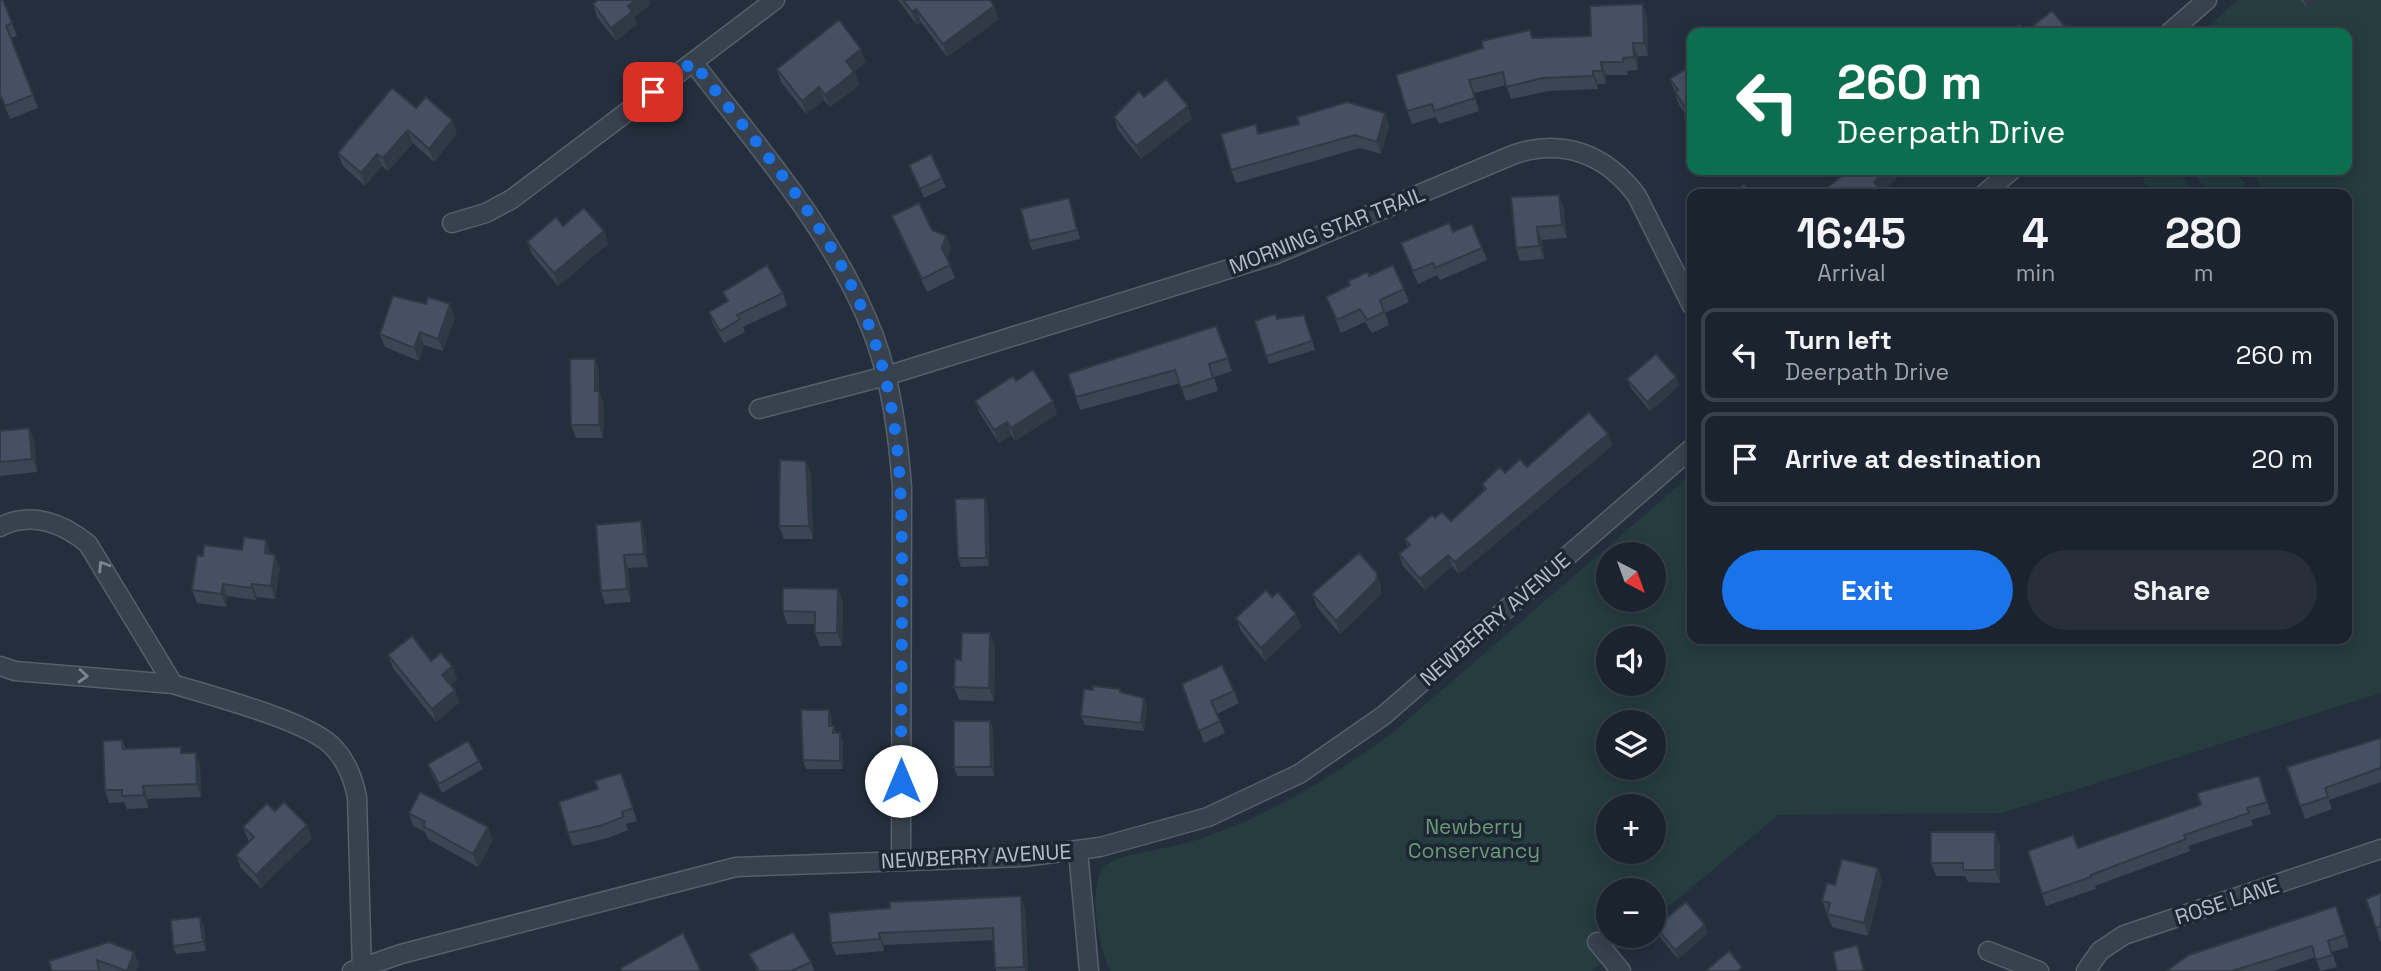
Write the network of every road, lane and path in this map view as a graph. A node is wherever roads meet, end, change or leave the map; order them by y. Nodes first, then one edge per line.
1 (775, 0) edge
2 (2207, 0) edge
3 (2175, 28) edge
4 (693, 62) junction
5 (2006, 175) edge
6 (1990, 189) edge
7 (452, 223) dead end
8 (1687, 296) edge
9 (886, 376) junction
10 (759, 409) dead end
11 (1687, 452) edge
12 (0, 527) edge
13 (0, 666) edge
14 (173, 684) junction
15 (2381, 849) edge
16 (1078, 851) junction
17 (901, 861) junction
18 (1602, 948) edge
19 (1988, 951) dead end
20 (359, 970) edge
21 (1089, 971) edge
22 (1621, 971) edge
23 (2039, 971) edge
24 (2086, 971) edge

1 - 4 street
2 - 3 street
4 - 7 street
4 - 9 street
5 - 6 street
8 - 9 street, MORNING STAR TRAIL
9 - 10 street, MORNING STAR TRAIL
9 - 17 street
11 - 16 street, NEWBERRY AVENUE
14 -> 12 street
13 -> 14 street
14 - 20 street
15 - 24 street, ROSE LANE
16 - 17 street, NEWBERRY AVENUE
16 - 21 street
17 - 20 street, NEWBERRY AVENUE
18 - 22 street
19 - 23 street

